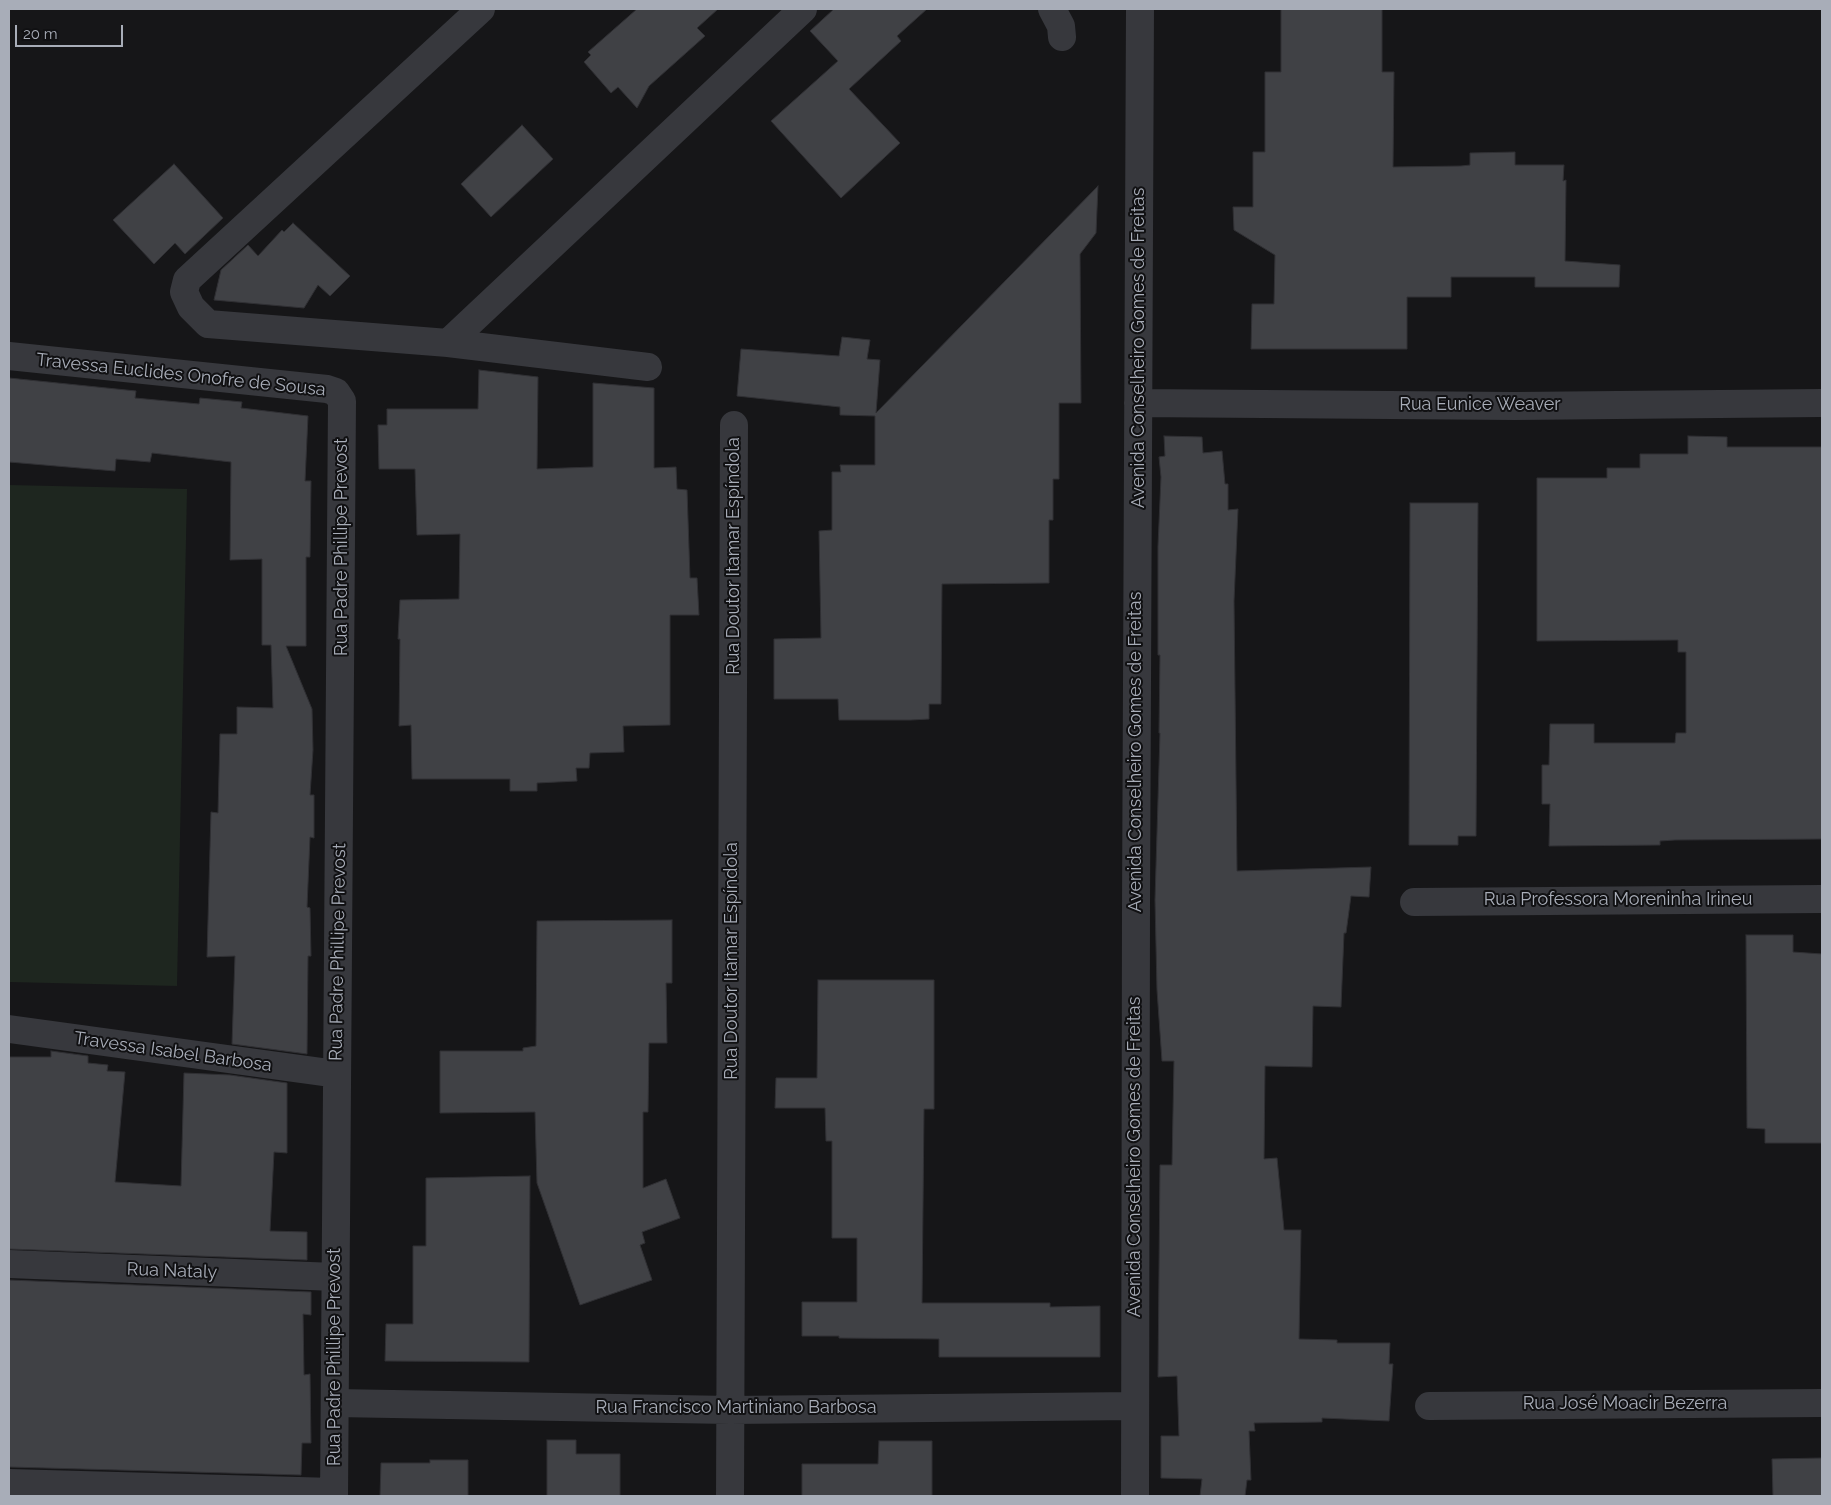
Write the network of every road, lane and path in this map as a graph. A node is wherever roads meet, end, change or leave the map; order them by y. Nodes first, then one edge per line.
1 (481, 9) edge
2 (802, 9) edge
3 (1052, 9) edge
4 (1140, 9) edge
5 (1062, 37) dead end
6 (448, 343) junction
7 (9, 356) edge
8 (648, 367) dead end
9 (1138, 403) junction
10 (1822, 403) edge
11 (343, 408) joint
12 (734, 425) dead end
13 (1822, 899) edge
14 (1414, 902) dead end
15 (9, 1030) edge
16 (337, 1074) junction
17 (9, 1264) edge
18 (335, 1277) junction
19 (336, 1403) junction
20 (1822, 1403) edge
21 (1135, 1406) junction
22 (1429, 1406) dead end
23 (730, 1410) junction
24 (9, 1483) edge
25 (334, 1494) edge
26 (730, 1496) edge
27 (1135, 1496) edge

1 - 6 street
2 - 6 street
3 - 5 street
4 - 9 street, Avenida Conselheiro Gomes de Freitas
6 - 8 street
7 - 11 street, Travessa Euclides Onofre de Sousa
9 - 10 street, Rua Eunice Weaver
9 - 21 street, Avenida Conselheiro Gomes de Freitas
11 - 16 street, Rua Padre Phillipe Prevost
12 - 23 street, Rua Doutor Itamar Espíndola
13 - 14 street, Rua Professora Moreninha Irineu
15 - 16 street, Travessa Isabel Barbosa
16 - 18 street, Rua Padre Phillipe Prevost
17 - 18 street, Rua Nataly
18 - 19 street, Rua Padre Phillipe Prevost
19 - 23 street, Rua Francisco Martiniano Barbosa
19 - 25 street, Rua Padre Phillipe Prevost
20 - 22 street, Rua José Moacir Bezerra
21 - 23 street, Rua Francisco Martiniano Barbosa
21 - 27 street, Avenida Conselheiro Gomes de Freitas
23 - 26 street, Rua Doutor Itamar Espíndola
24 - 25 street

